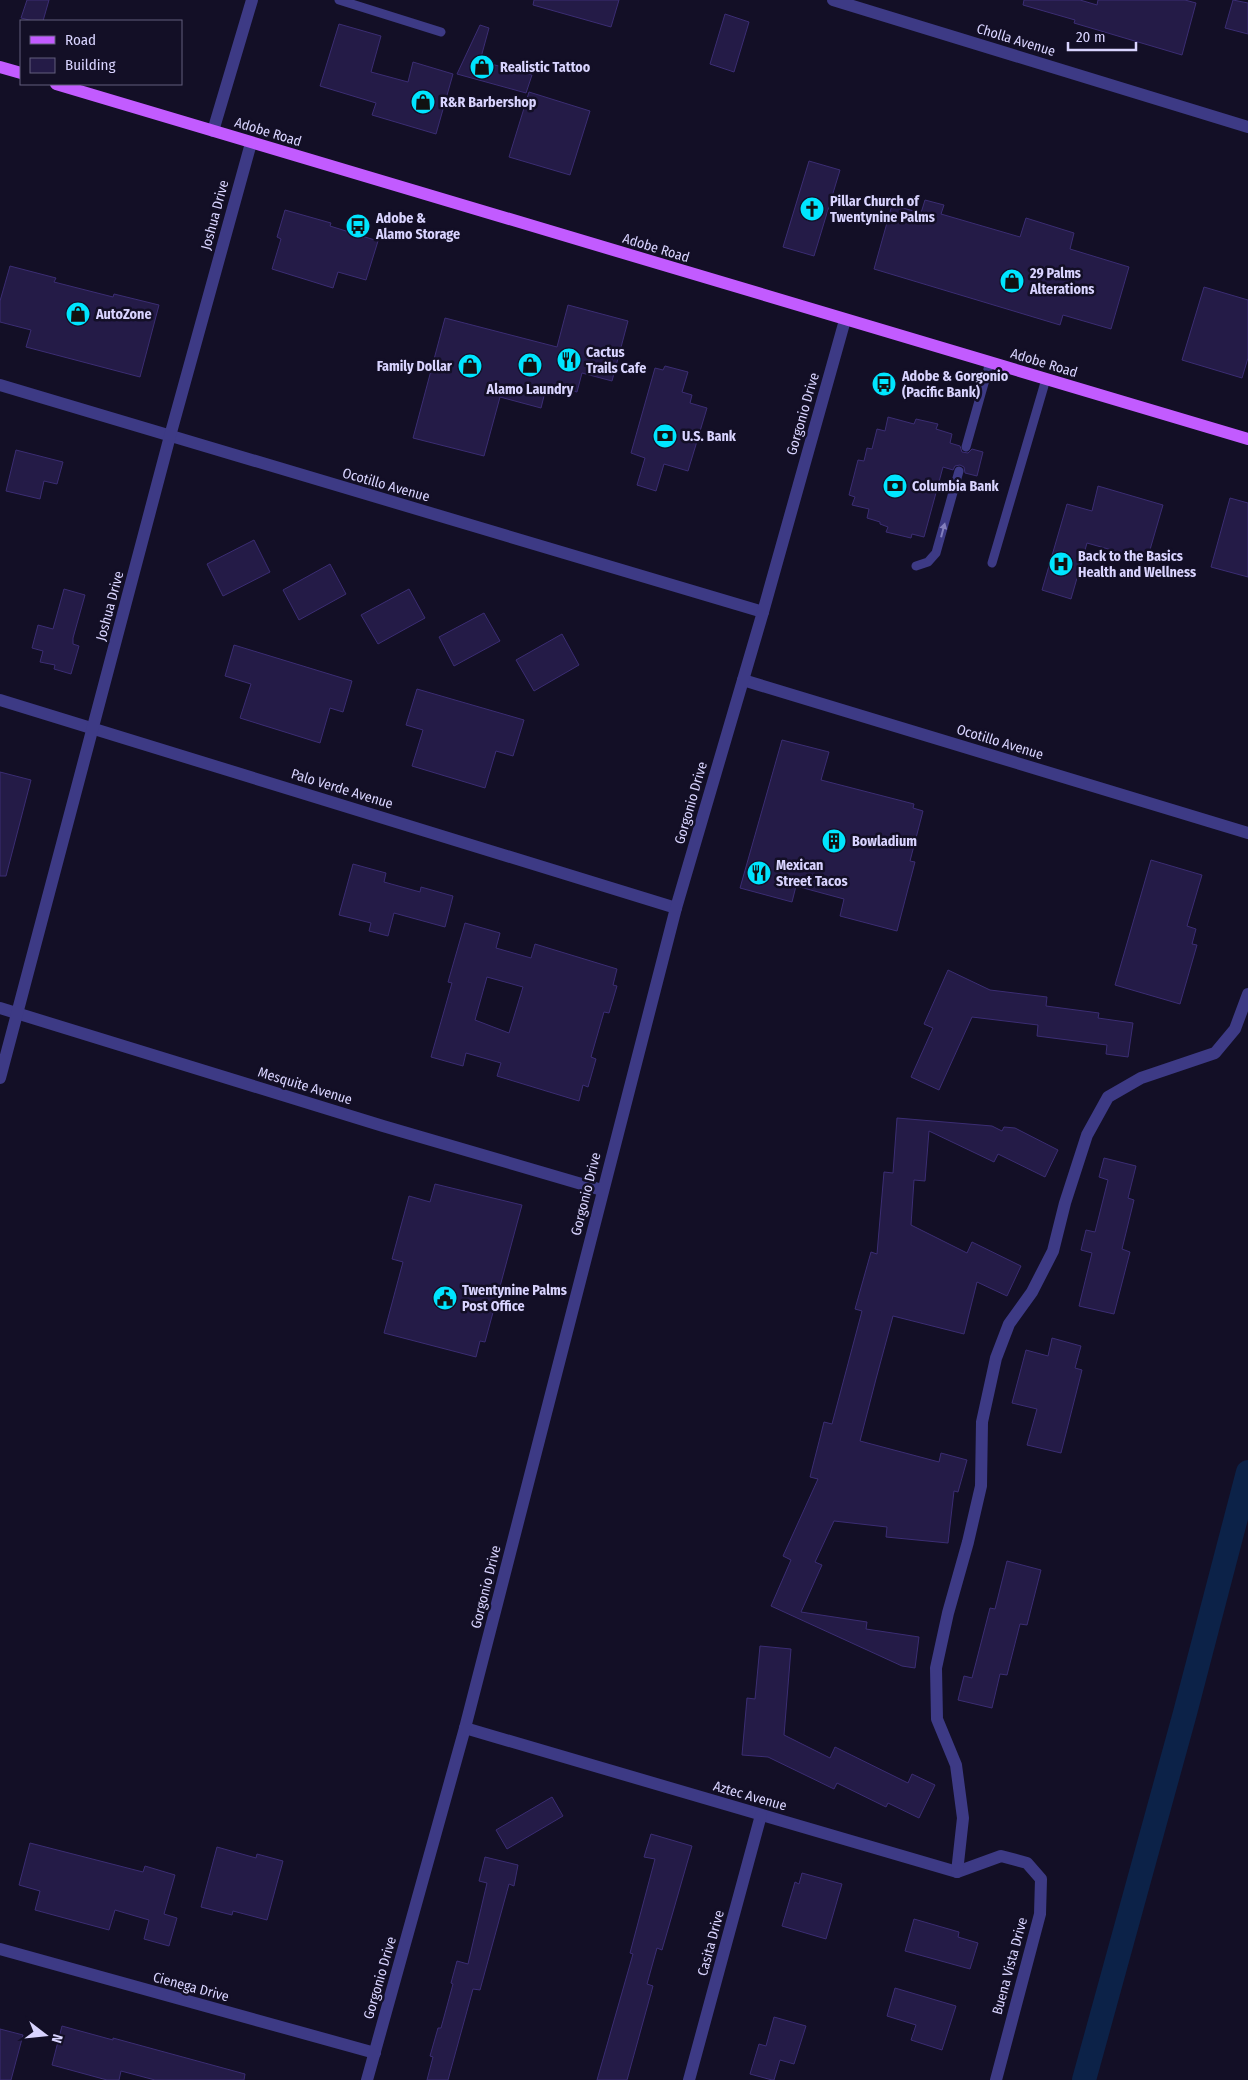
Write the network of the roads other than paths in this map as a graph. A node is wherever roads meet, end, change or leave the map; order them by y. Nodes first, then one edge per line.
1 (252, 0) edge
2 (339, 0) edge
3 (833, 0) edge
4 (441, 32) dead end
5 (0, 67) edge
6 (20, 73) edge
7 (59, 85) edge
8 (1248, 127) edge
9 (213, 131) junction
10 (252, 142) junction
11 (846, 320) junction
12 (990, 362) junction
13 (1046, 379) junction
14 (0, 385) edge
15 (170, 436) junction
16 (1248, 439) edge
17 (966, 447) dead end
18 (959, 472) dead end
19 (992, 564) dead end
20 (916, 566) dead end
21 (763, 612) junction
22 (743, 680) junction
23 (0, 700) edge
24 (93, 728) junction
25 (1248, 833) edge
26 (676, 908) junction
27 (1248, 994) edge
28 (0, 1008) edge
29 (18, 1013) junction
30 (0, 1078) edge
31 (602, 1190) junction
32 (465, 1728) junction
33 (761, 1815) junction
34 (957, 1872) junction
35 (0, 1949) edge
36 (375, 2053) junction
37 (367, 2080) edge
38 (689, 2080) edge
39 (996, 2080) edge

1 - 9 street
2 - 4 lane
3 - 8 street, Cholla Avenue
5 - 6 main road
7 - 9 main road, Adobe Road
9 - 10 main road, Adobe Road
10 - 11 main road, Adobe Road
10 - 15 street, Joshua Drive
11 - 12 main road, Adobe Road
11 - 21 street, Gorgonio Drive
12 - 13 main road, Adobe Road
12 - 17 lane
13 - 16 main road, Adobe Road
13 - 19 lane
14 - 15 street, Ocotillo Avenue
15 - 21 street, Ocotillo Avenue
15 - 24 street, Joshua Drive
20 -> 18 lane
21 - 22 street, Gorgonio Drive
22 - 25 street, Ocotillo Avenue
22 - 26 street, Gorgonio Drive
23 - 24 street, Palo Verde Avenue
24 - 26 street, Palo Verde Avenue
24 - 29 street, Joshua Drive
26 - 31 street, Gorgonio Drive
27 - 34 street
28 - 29 street, Mesquite Avenue
29 - 30 street, Joshua Drive
29 - 31 street, Mesquite Avenue
31 - 32 street, Gorgonio Drive
32 - 33 street, Aztec Avenue
32 - 36 street, Gorgonio Drive
33 - 34 street, Aztec Avenue
33 - 38 street, Casita Drive
34 - 39 street, Buena Vista Drive
35 - 36 street, Cienega Drive
36 - 37 street, Gorgonio Drive

